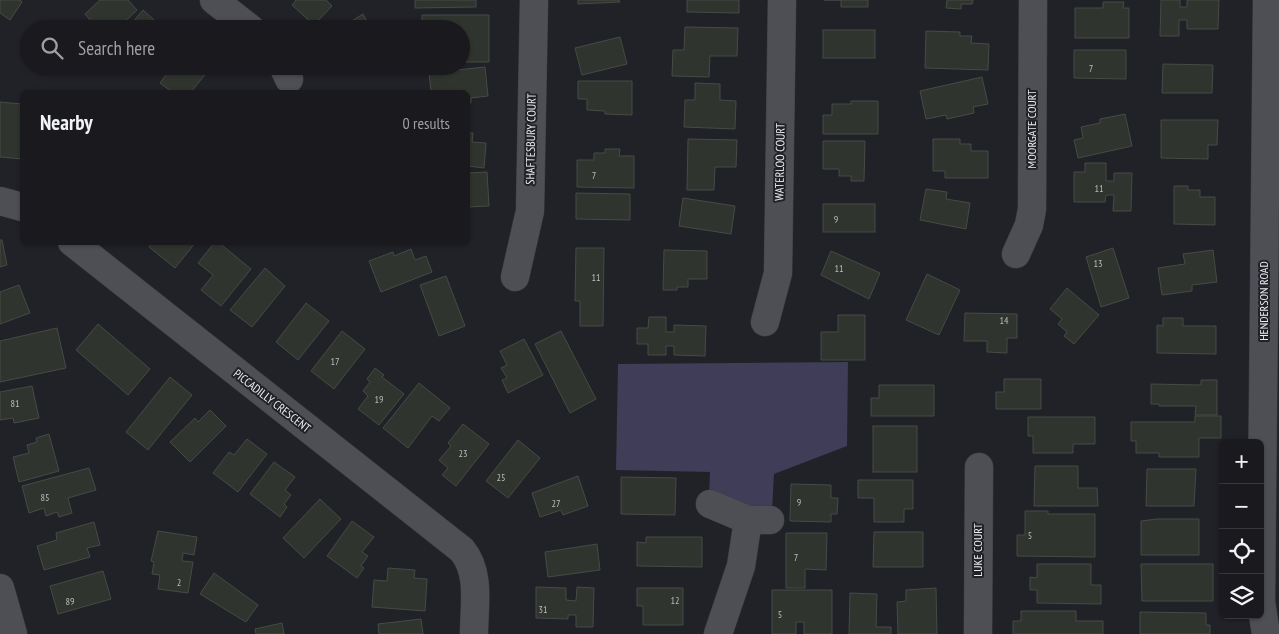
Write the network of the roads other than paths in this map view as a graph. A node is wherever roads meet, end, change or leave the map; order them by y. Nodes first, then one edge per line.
1 (214, 0) edge
2 (534, 0) edge
3 (782, 0) edge
4 (1033, 0) edge
5 (1267, 0) edge
6 (240, 20) edge
7 (0, 201) edge
8 (20, 206) edge
9 (76, 245) edge
10 (1016, 254) dead end
11 (515, 277) dead end
12 (765, 322) dead end
13 (1271, 456) edge
14 (979, 467) dead end
15 (710, 504) dead end
16 (1262, 574) edge
17 (0, 588) edge
18 (1257, 619) edge
19 (1263, 619) edge
20 (13, 634) edge
21 (474, 634) edge
22 (718, 634) edge
23 (978, 634) edge
24 (1254, 634) edge
25 (1266, 634) edge

1 - 6 street
2 - 11 street, SHAFTESBURY COURT
3 - 12 street, WATERLOO COURT
4 - 10 street, MOORGATE COURT
5 - 13 street, HENDERSON ROAD
7 - 8 street
9 - 21 street, PICCADILLY CRESCENT
13 - 16 street, HENDERSON ROAD
14 - 23 street, LUKE COURT
15 - 22 street
17 - 20 street
18 - 24 street
19 - 25 street, HENDERSON ROAD

